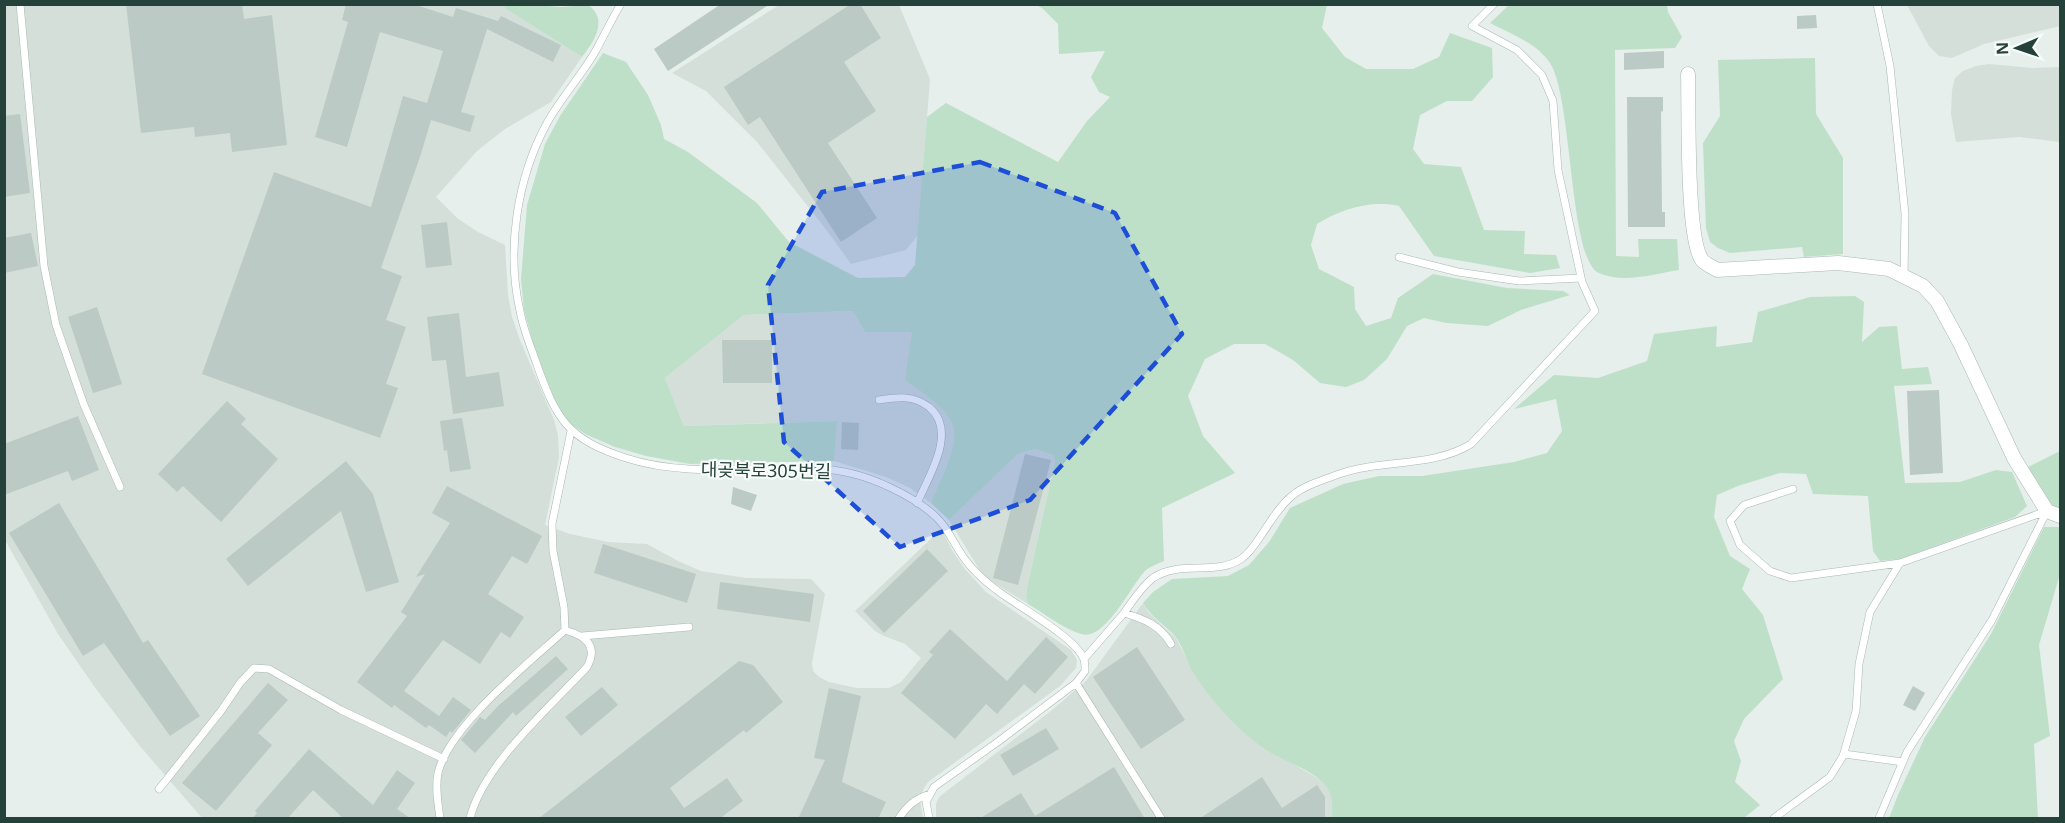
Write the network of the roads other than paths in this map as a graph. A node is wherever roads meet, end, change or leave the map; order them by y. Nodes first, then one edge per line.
1 (20, 4) edge
2 (621, 4) edge
3 (1494, 4) edge
4 (1877, 4) edge
5 (1688, 74) dead end
6 (1399, 257) dead end
7 (1904, 277) junction
8 (1581, 278) junction
9 (879, 400) dead end
10 (571, 431) junction
11 (120, 487) dead end
12 (1793, 489) dead end
13 (917, 503) junction
14 (2054, 513) edge
15 (1900, 563) junction
16 (1124, 613) junction
17 (689, 627) dead end
18 (565, 630) junction
19 (582, 636) junction
20 (1171, 644) dead end
21 (1084, 659) junction
22 (1076, 683) junction
23 (1844, 754) junction
24 (444, 759) junction
25 (1903, 762) junction
26 (159, 789) dead end
27 (930, 794) junction
28 (440, 819) edge
29 (470, 819) edge
30 (899, 819) edge
31 (929, 819) edge
32 (1161, 819) edge
33 (1774, 819) edge
34 (1879, 819) edge

1 - 11 lane
2 - 10 lane, 대곶북로305번길
3 - 8 lane
4 - 7 lane
5 - 7 street
6 - 8 lane
7 - 14 street
8 - 16 lane
9 - 13 lane
10 - 13 lane, 대곶북로305번길
10 - 18 lane
12 - 15 lane
13 - 21 lane, 대곶북로305번길
14 - 15 lane
14 - 25 lane
15 - 23 lane
16 - 20 lane
16 - 21 lane
17 - 19 lane
18 - 19 lane
18 - 24 lane
19 - 29 lane
21 - 22 lane
22 - 27 lane
22 - 32 lane
23 - 25 lane
23 - 33 lane
24 - 26 lane
24 - 28 lane
25 - 34 lane
27 - 30 lane
27 - 31 lane

